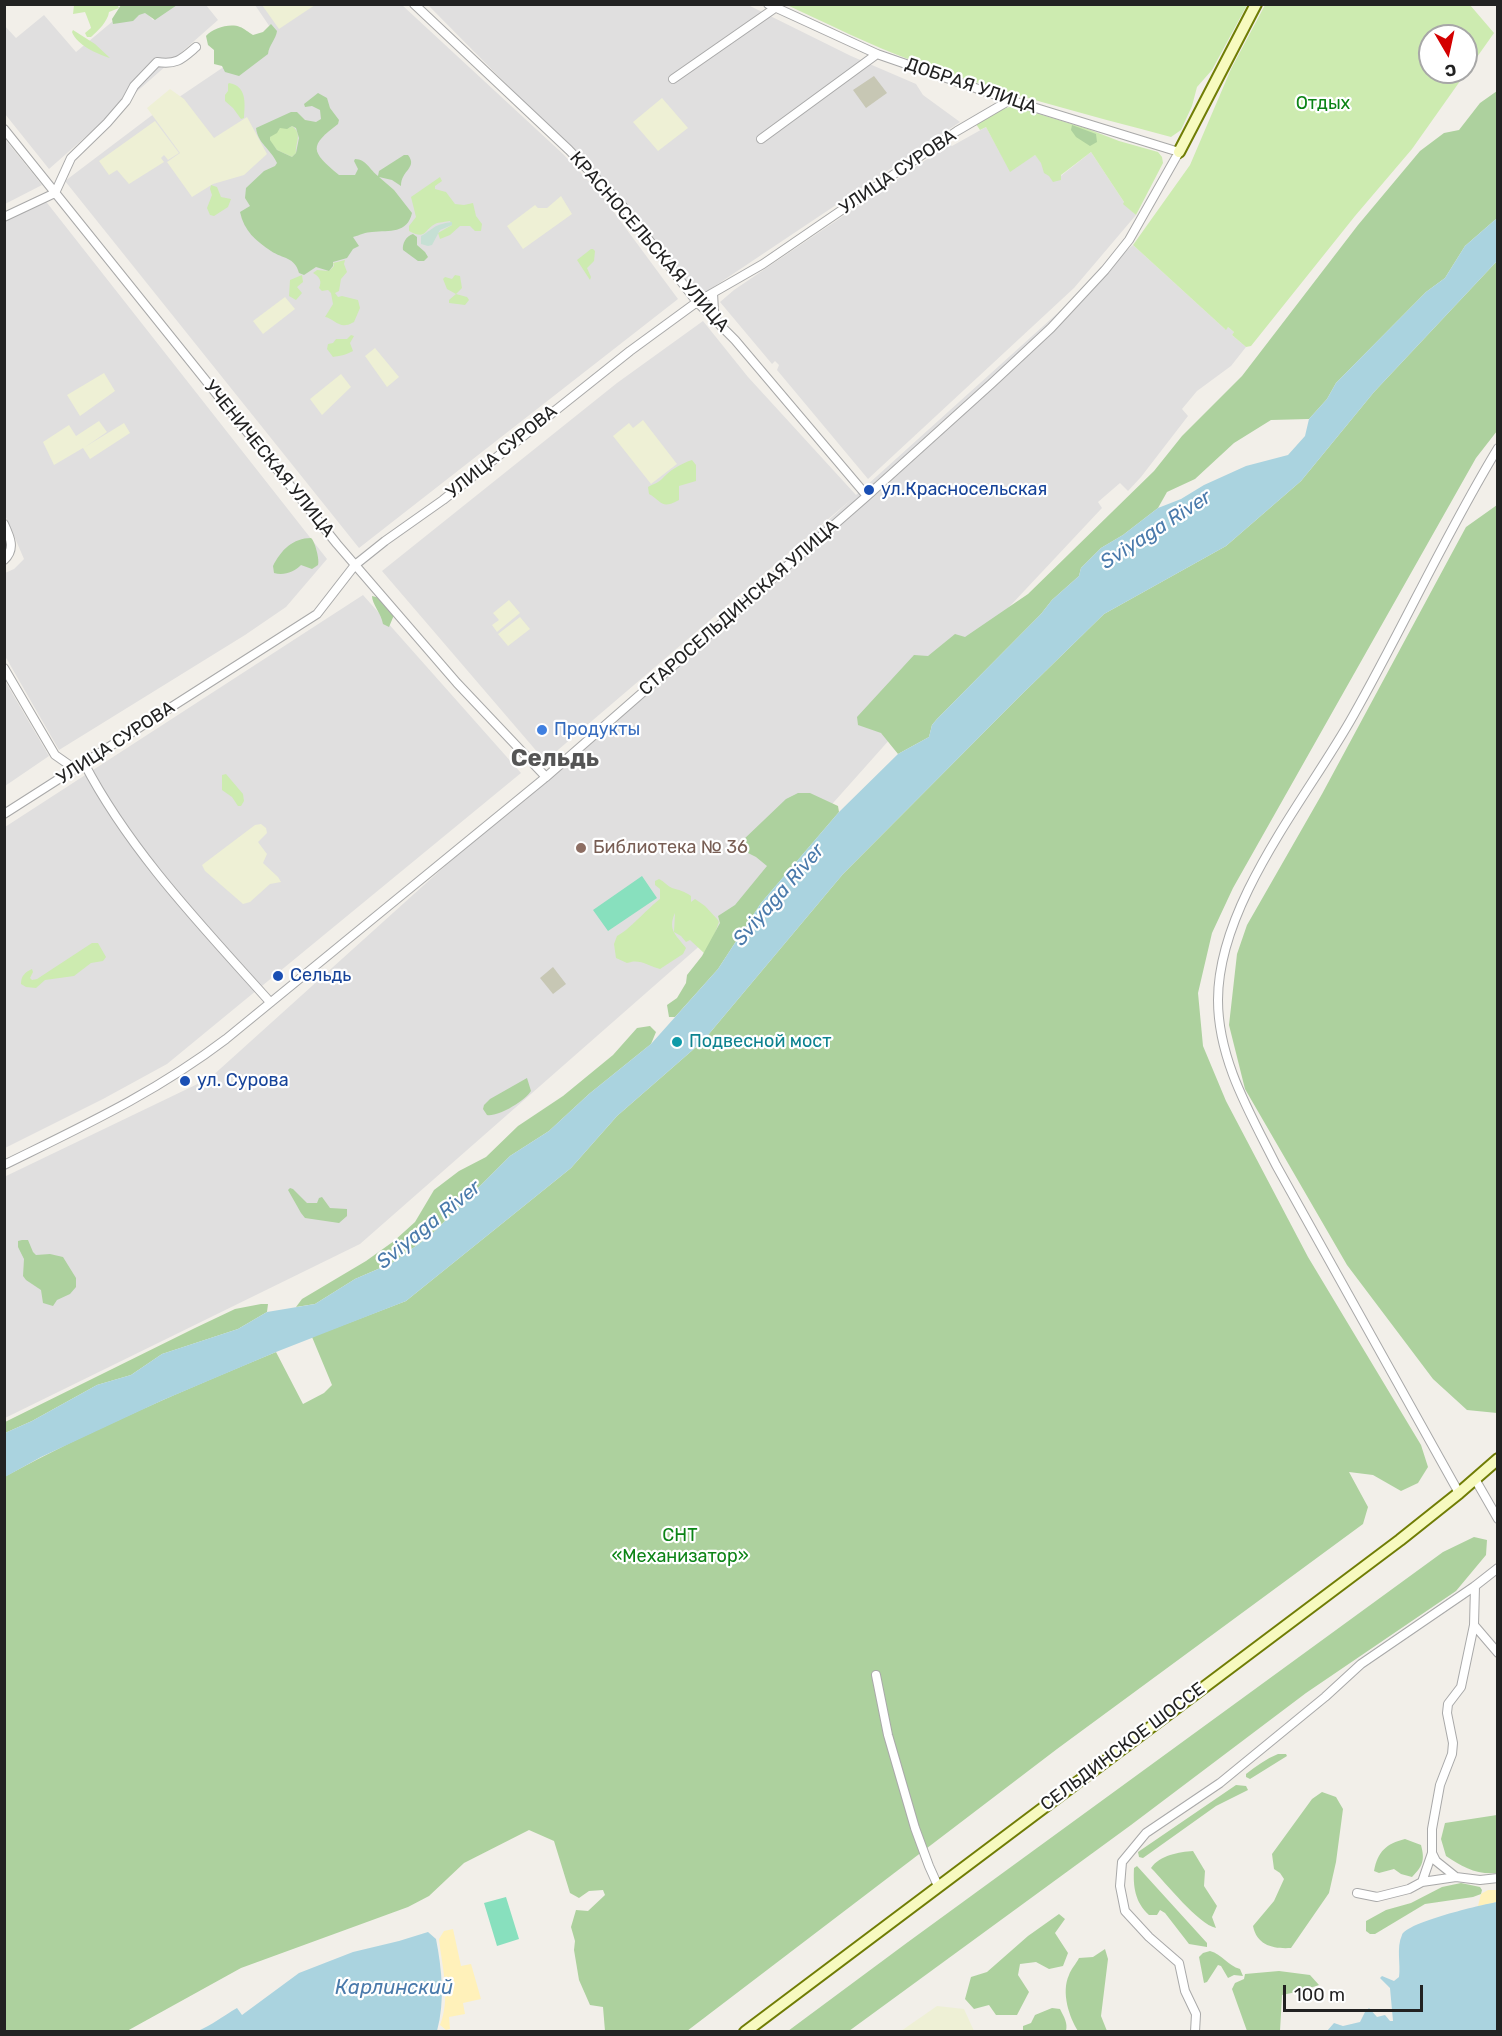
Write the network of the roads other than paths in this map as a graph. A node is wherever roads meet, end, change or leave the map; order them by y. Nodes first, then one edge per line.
1 (414, 4) edge
2 (1256, 4) edge
3 (772, 6) edge
4 (196, 47) dead end
5 (877, 54) junction
6 (673, 79) dead end
7 (1010, 100) junction
8 (4, 129) edge
9 (761, 139) dead end
10 (1179, 152) junction
11 (56, 193) junction
12 (4, 217) edge
13 (713, 293) junction
14 (697, 302) junction
15 (717, 322) junction
16 (1497, 448) edge
17 (867, 496) junction
18 (4, 524) edge
19 (7, 558) edge
20 (355, 565) junction
21 (4, 668) edge
22 (84, 763) junction
23 (75, 769) junction
24 (546, 777) junction
25 (4, 814) edge
26 (270, 1002) junction
27 (4, 1165) edge
28 (1497, 1459) edge
29 (1475, 1479) junction
30 (1459, 1493) junction
31 (1497, 1519) edge
32 (1497, 1568) edge
33 (1475, 1586) junction
34 (1474, 1625) junction
35 (1497, 1653) edge
36 (876, 1675) dead end
37 (1432, 1853) junction
38 (1456, 1877) junction
39 (1497, 1878) edge
40 (1422, 1882) junction
41 (938, 1886) junction
42 (1357, 1893) dead end
43 (745, 2031) edge
44 (1195, 2031) edge

1 - 14 street, КРАСНОСЕЛЬСКАЯ УЛИЦА
2 - 10 main road
3 - 5 street, ДОБРАЯ УЛИЦА
3 - 6 street
4 - 11 street
5 - 7 street, ДОБРАЯ УЛИЦА
5 - 9 street
7 - 10 street, ДОБРАЯ УЛИЦА
7 - 13 street, УЛИЦА СУРОВА
8 - 11 street, УЧЕНИЧЕСКАЯ УЛИЦА
10 - 17 street, СТАРОСЕЛЬДИНСКАЯ УЛИЦА
11 - 12 street
11 - 20 street, УЧЕНИЧЕСКАЯ УЛИЦА
13 - 14 street, УЛИЦА СУРОВА
13 - 15 street
14 - 15 street, КРАСНОСЕЛЬСКАЯ УЛИЦА
14 - 20 street, УЛИЦА СУРОВА
15 - 17 street, КРАСНОСЕЛЬСКАЯ УЛИЦА
16 - 30 street
17 - 24 street, СТАРОСЕЛЬДИНСКАЯ УЛИЦА
18 - 19 street
20 - 22 street, УЛИЦА СУРОВА
20 - 24 street, УЧЕНИЧЕСКАЯ УЛИЦА
21 - 23 street
22 - 23 street, УЛИЦА СУРОВА
22 - 26 street
23 - 25 street, УЛИЦА СУРОВА
24 - 26 street, СТАРОСЕЛЬДИНСКАЯ УЛИЦА
26 - 27 street, СТАРОСЕЛЬДИНСКАЯ УЛИЦА
28 - 29 main road, СЕЛЬДИНСКОЕ ШОССЕ
29 - 30 main road, СЕЛЬДИНСКОЕ ШОССЕ
29 - 31 street
30 - 41 main road, СЕЛЬДИНСКОЕ ШОССЕ
32 - 33 street
33 - 34 street
33 - 44 street
34 - 35 street
34 - 37 street
36 - 41 street
37 - 38 street
37 - 40 street
38 - 39 street
38 - 40 street
40 - 42 street
41 - 43 main road, СЕЛЬДИНСКОЕ ШОССЕ

